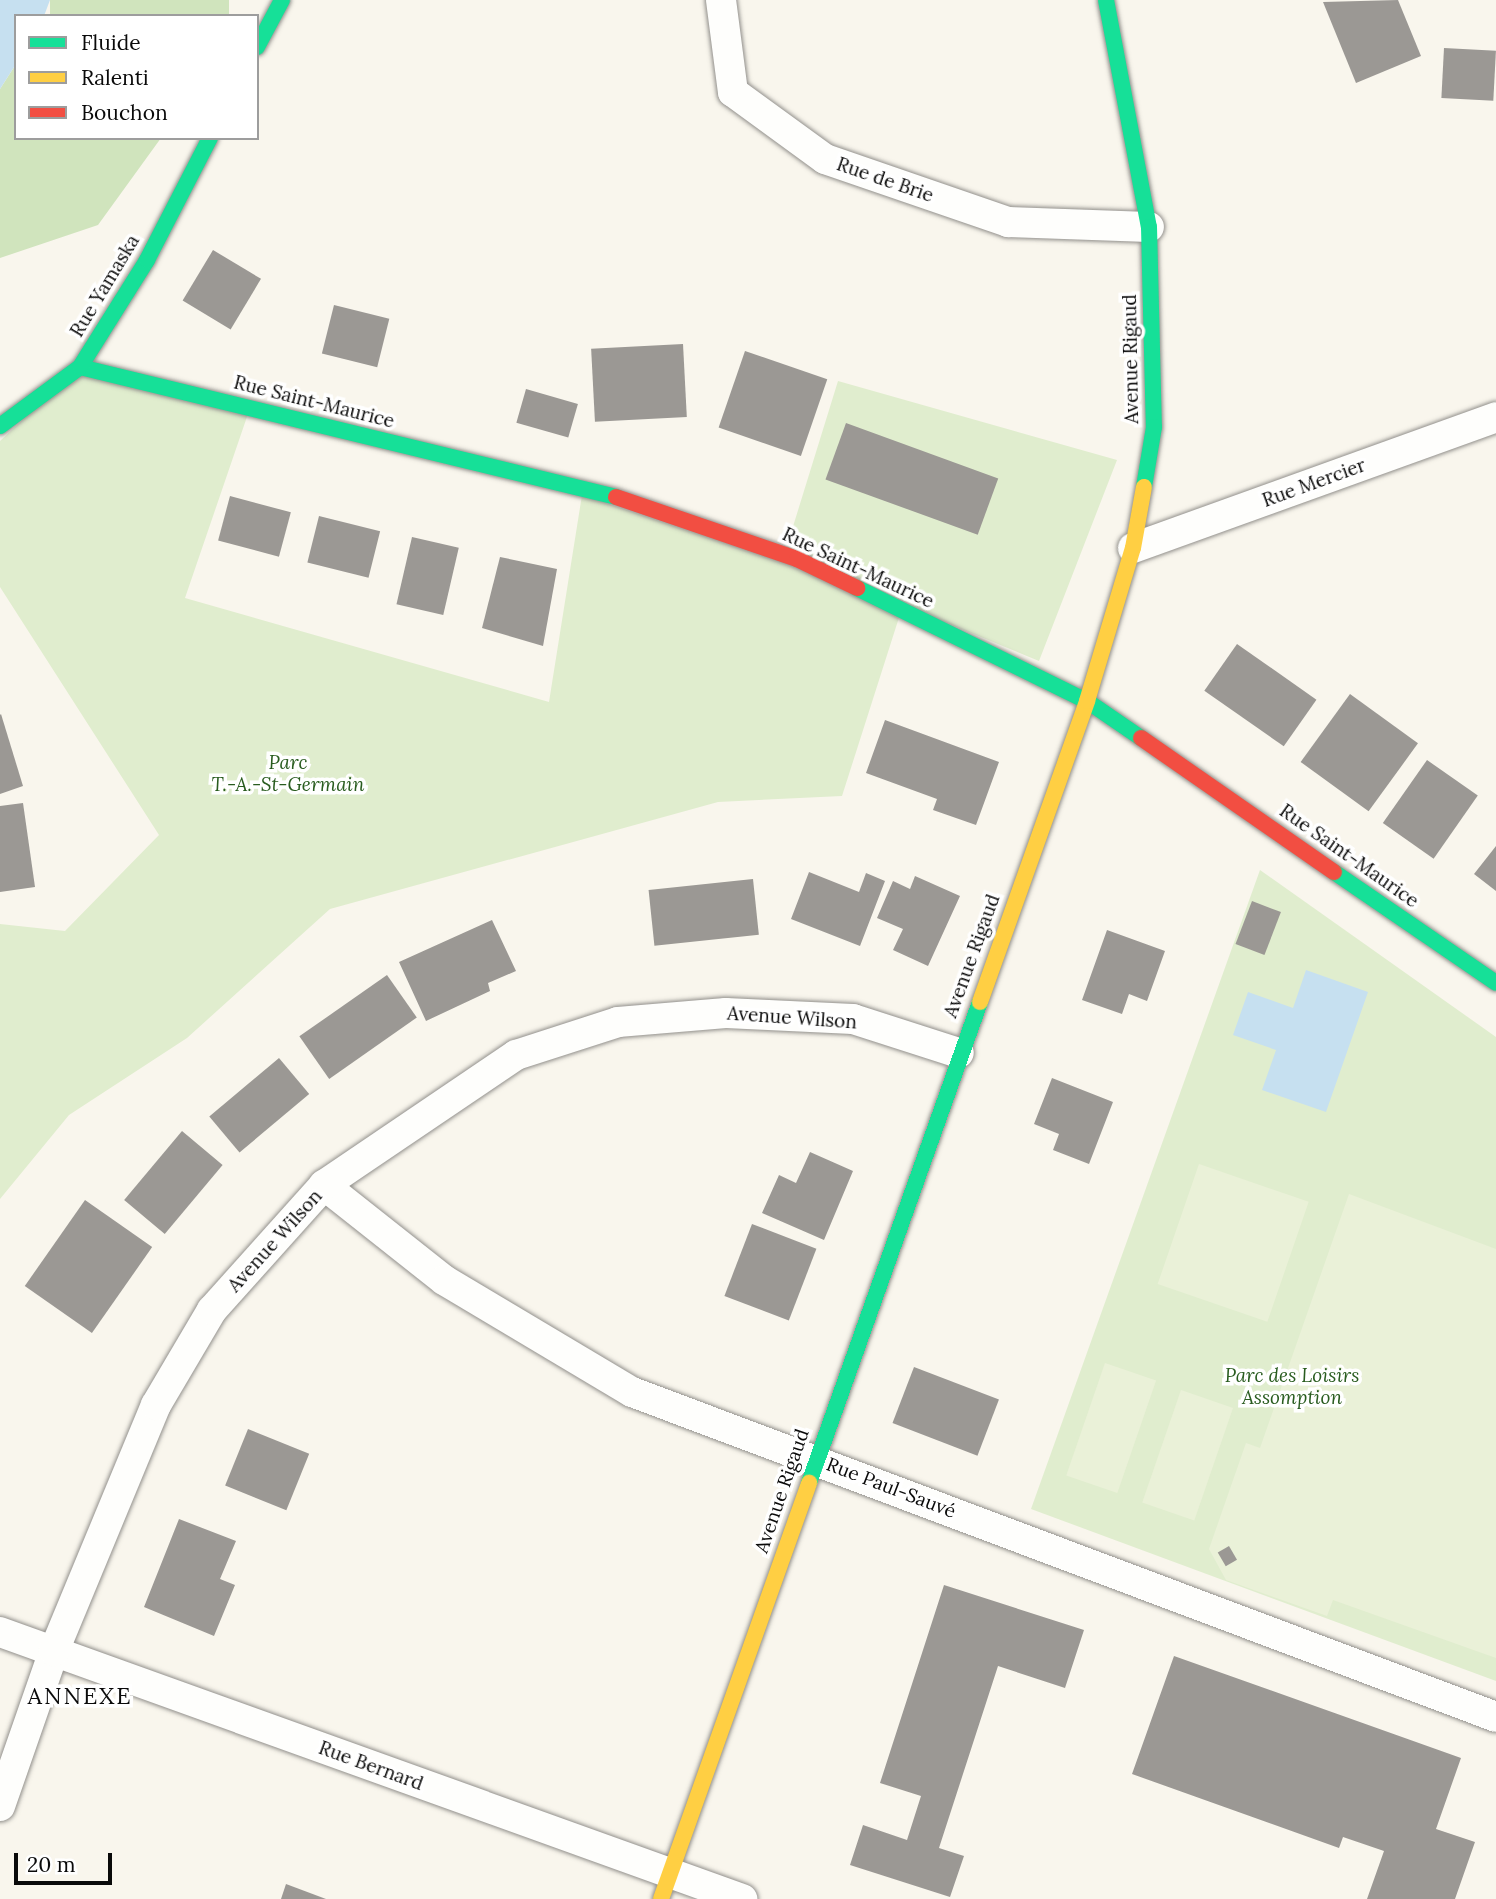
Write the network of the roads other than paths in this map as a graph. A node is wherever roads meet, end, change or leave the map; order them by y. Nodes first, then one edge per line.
1 (282, 0) edge
2 (721, 0) edge
3 (1106, 0) edge
4 (259, 43) edge
5 (209, 140) edge
6 (1149, 227) junction
7 (80, 367) junction
8 (1496, 417) edge
9 (0, 426) edge
10 (1133, 548) junction
11 (1087, 701) junction
12 (1496, 983) edge
13 (959, 1053) junction
14 (324, 1185) junction
15 (816, 1460) junction
16 (0, 1632) edge
17 (54, 1651) junction
18 (1496, 1717) edge
19 (0, 1805) edge
20 (666, 1886) edge
21 (742, 1899) edge

1 - 4 street
2 - 6 street, Rue de Brie
3 - 6 street, Avenue Rigaud
5 - 7 street, Rue Yamaska
6 - 10 street, Avenue Rigaud
7 - 9 street, Rue Yamaska
7 - 11 street, Rue Saint-Maurice
8 - 10 street, Rue Mercier
10 - 11 street, Avenue Rigaud
11 - 12 street, Rue Saint-Maurice
11 - 13 street, Avenue Rigaud
13 - 14 street, Avenue Wilson
13 - 15 street, Avenue Rigaud
14 - 15 street, Rue Paul-Sauvé
14 - 17 street, Avenue Wilson
15 - 18 street, Rue Paul-Sauvé
15 - 20 street, Avenue Rigaud
16 - 17 street, Rue Bernard
17 - 19 street, Avenue Wilson
17 - 20 street, Rue Bernard
20 - 21 street, Rue Bernard

